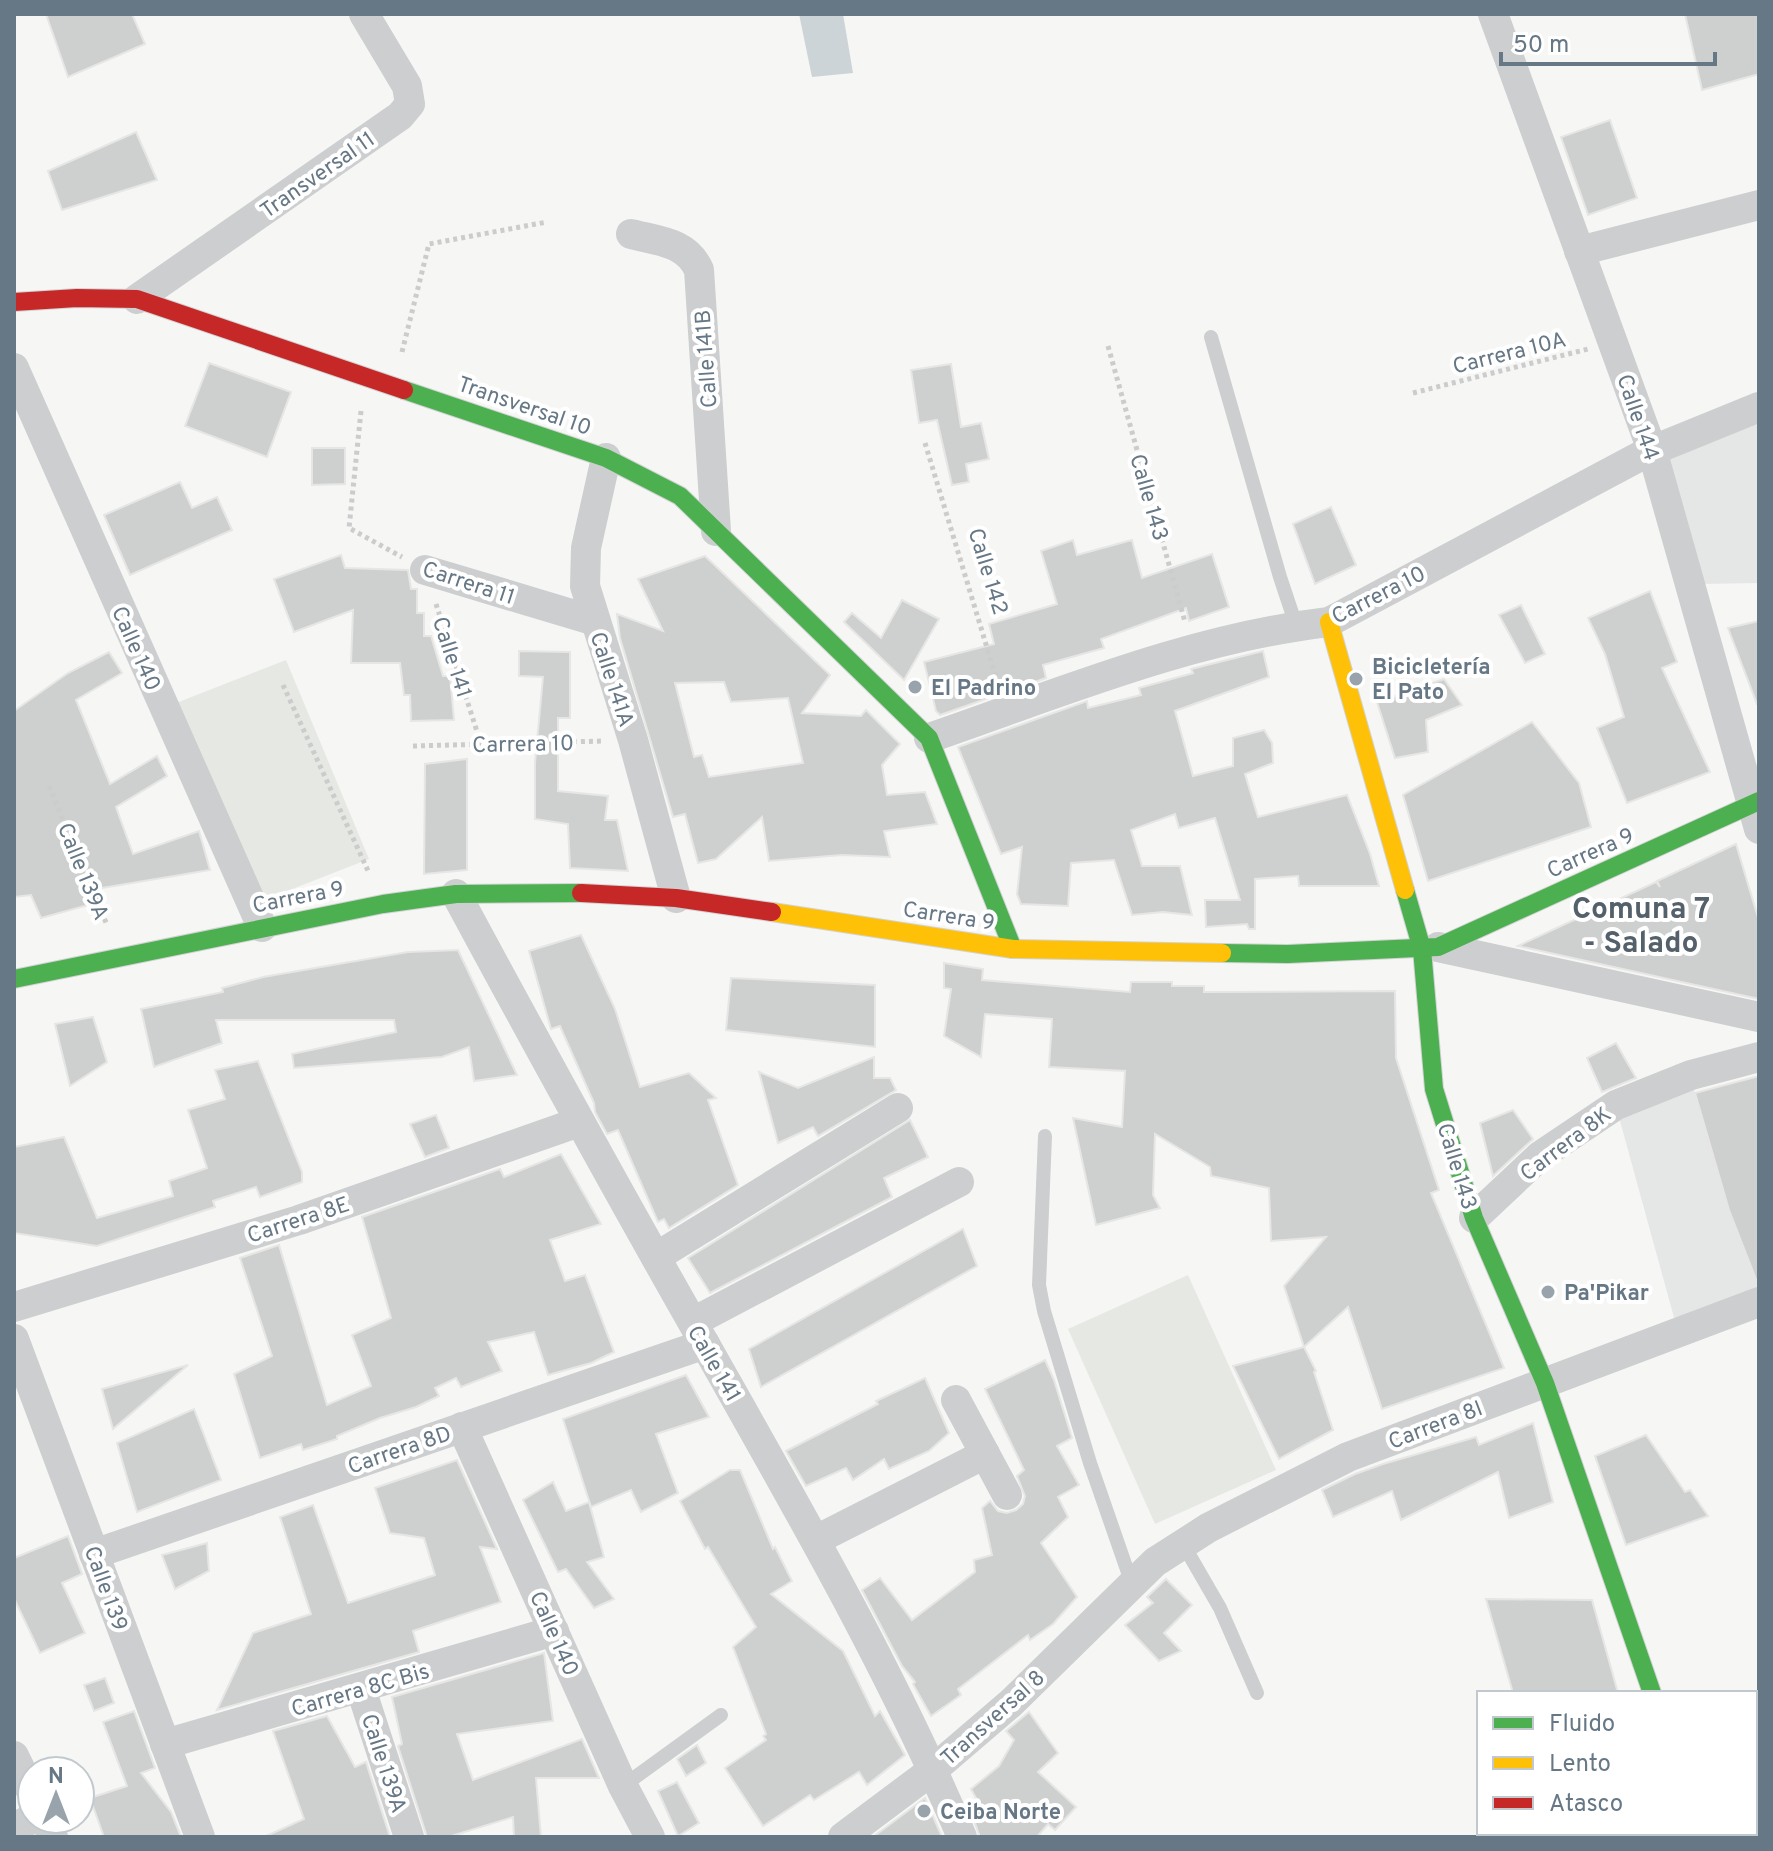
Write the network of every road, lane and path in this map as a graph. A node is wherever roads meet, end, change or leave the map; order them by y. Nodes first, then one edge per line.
1 (364, 14) edge
2 (1493, 14) edge
3 (1759, 205) edge
4 (547, 222) dead end
5 (631, 234) dead end
6 (1579, 251) junction
7 (137, 299) junction
8 (14, 302) edge
9 (1211, 337) dead end
10 (1613, 343) junction
11 (1108, 346) dead end
12 (14, 368) edge
13 (365, 374) junction
14 (395, 384) junction
15 (1413, 393) dead end
16 (1759, 407) edge
17 (925, 443) dead end
18 (1652, 450) junction
19 (606, 458) junction
20 (716, 531) junction
21 (425, 570) junction
22 (595, 621) junction
23 (1329, 622) junction
24 (1296, 625) junction
25 (1193, 648) junction
26 (283, 685) dead end
27 (1006, 712) junction
28 (929, 738) junction
29 (633, 740) junction
30 (481, 744) junction
31 (413, 746) dead end
32 (49, 786) dead end
33 (1756, 812) edge
34 (456, 894) junction
35 (676, 898) junction
36 (383, 904) junction
37 (262, 927) junction
38 (1430, 948) junction
39 (1013, 949) junction
40 (120, 957) junction
41 (14, 979) edge
42 (1759, 1017) edge
43 (1759, 1057) edge
44 (898, 1108) dead end
45 (579, 1122) junction
46 (1045, 1136) dead end
47 (959, 1182) dead end
48 (1474, 1218) junction
49 (656, 1257) junction
50 (1759, 1302) edge
51 (14, 1307) edge
52 (699, 1333) junction
53 (14, 1339) edge
54 (1545, 1383) junction
55 (956, 1400) dead end
56 (462, 1427) junction
57 (985, 1454) junction
58 (1007, 1495) dead end
59 (816, 1540) junction
60 (1183, 1544) junction
61 (94, 1554) junction
62 (1132, 1584) junction
63 (554, 1631) junction
64 (361, 1689) junction
65 (1651, 1691) edge
66 (1257, 1693) dead end
67 (721, 1715) dead end
68 (165, 1744) junction
69 (934, 1769) junction
70 (623, 1786) junction
71 (200, 1837) edge
72 (409, 1837) edge
73 (650, 1837) edge
74 (843, 1837) edge
75 (962, 1837) edge

1 - 7 street, Transversal 11
2 - 6 street, Calle 144
3 - 6 street
4 - 14 path
5 - 20 street, Calle 141B
6 - 10 street, Calle 144
7 - 8 street, Transversal 10
7 - 13 street, Transversal 10
9 - 24 lane
10 - 15 path, Carrera 10A
10 - 18 street, Calle 144
11 - 25 path, Calle 143
12 - 37 street, Calle 140
13 - 14 street, Transversal 10
13 - 21 path, Carrera 11
14 - 19 street, Transversal 10
16 - 18 street, Carrera 10
17 - 27 path, Calle 142
18 - 23 street, Carrera 10
18 - 33 street, Calle 144
19 - 20 street, Transversal 10
19 - 22 street, Calle 141A
20 - 28 street, Transversal 10
21 - 22 street, Carrera 11
21 - 30 path, Calle 141
22 - 29 street, Calle 141A
23 - 24 street, Carrera 10
23 - 38 street, Calle 143
24 - 25 street, Carrera 10
25 - 27 street, Carrera 10
26 - 36 path
27 - 28 street, Carrera 10
28 - 39 street
29 - 30 path, Carrera 10
29 - 35 street, Calle 141A
30 - 31 path, Carrera 10
32 - 40 path, Calle 139A
33 - 38 street, Carrera 9
34 - 35 street, Carrera 9
34 - 36 street, Carrera 9
34 - 45 street, Calle 141
35 - 39 street, Carrera 9
36 - 37 street, Carrera 9
37 - 40 street, Carrera 9
38 - 39 street, Carrera 9
38 - 42 street
38 - 48 street, Calle 143
40 - 41 street, Carrera 9
43 - 48 street, Carrera 8K
44 - 49 street
45 - 49 street, Calle 141
45 - 51 street, Carrera 8E
46 - 62 lane
47 - 52 street, Carrera 8D
48 - 54 street, Calle 143
49 - 52 street, Calle 141
50 - 54 street, Carrera 8I
52 - 56 street, Carrera 8D
52 - 59 street, Calle 141
53 - 61 street, Calle 139
54 - 60 street, Carrera 8I
54 - 65 street, Calle 143
55 - 57 street
56 - 61 street, Carrera 8D
56 - 63 street, Calle 140
57 - 58 street
57 - 59 street
59 - 69 street, Calle 141
60 - 62 street, Carrera 8I
60 - 66 lane
61 - 68 street, Calle 139
62 - 69 street, Transversal 8
63 - 64 street, Carrera 8C Bis
63 - 70 street, Calle 140
64 - 68 street, Carrera 8C Bis
64 - 72 street, Calle 139A
67 - 70 lane
68 - 71 street, Calle 139
69 - 74 street, Transversal 8
69 - 75 street, Calle 141
70 - 73 street, Calle 140

